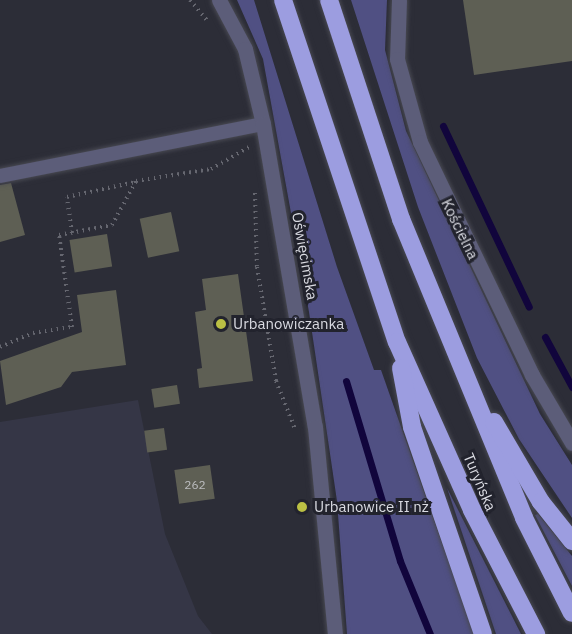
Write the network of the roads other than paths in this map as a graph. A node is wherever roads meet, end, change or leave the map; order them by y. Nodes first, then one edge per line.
1 (219, 0) edge
2 (283, 0) edge
3 (329, 0) edge
4 (399, 0) edge
5 (264, 124) junction
6 (0, 176) edge
7 (397, 342) junction
8 (462, 368) junction
9 (572, 443) edge
10 (572, 541) edge
11 (572, 613) edge
12 (334, 634) edge
13 (483, 634) edge
14 (536, 634) edge

1 - 5 street, Oświęcimska
2 - 7 highway
3 - 8 highway
4 - 9 street, Kościelna
5 - 6 lane
5 - 12 street, Oświęcimska
7 - 13 highway
7 - 14 highway, Turyńska
8 - 10 highway
8 - 11 highway, Turyńska

